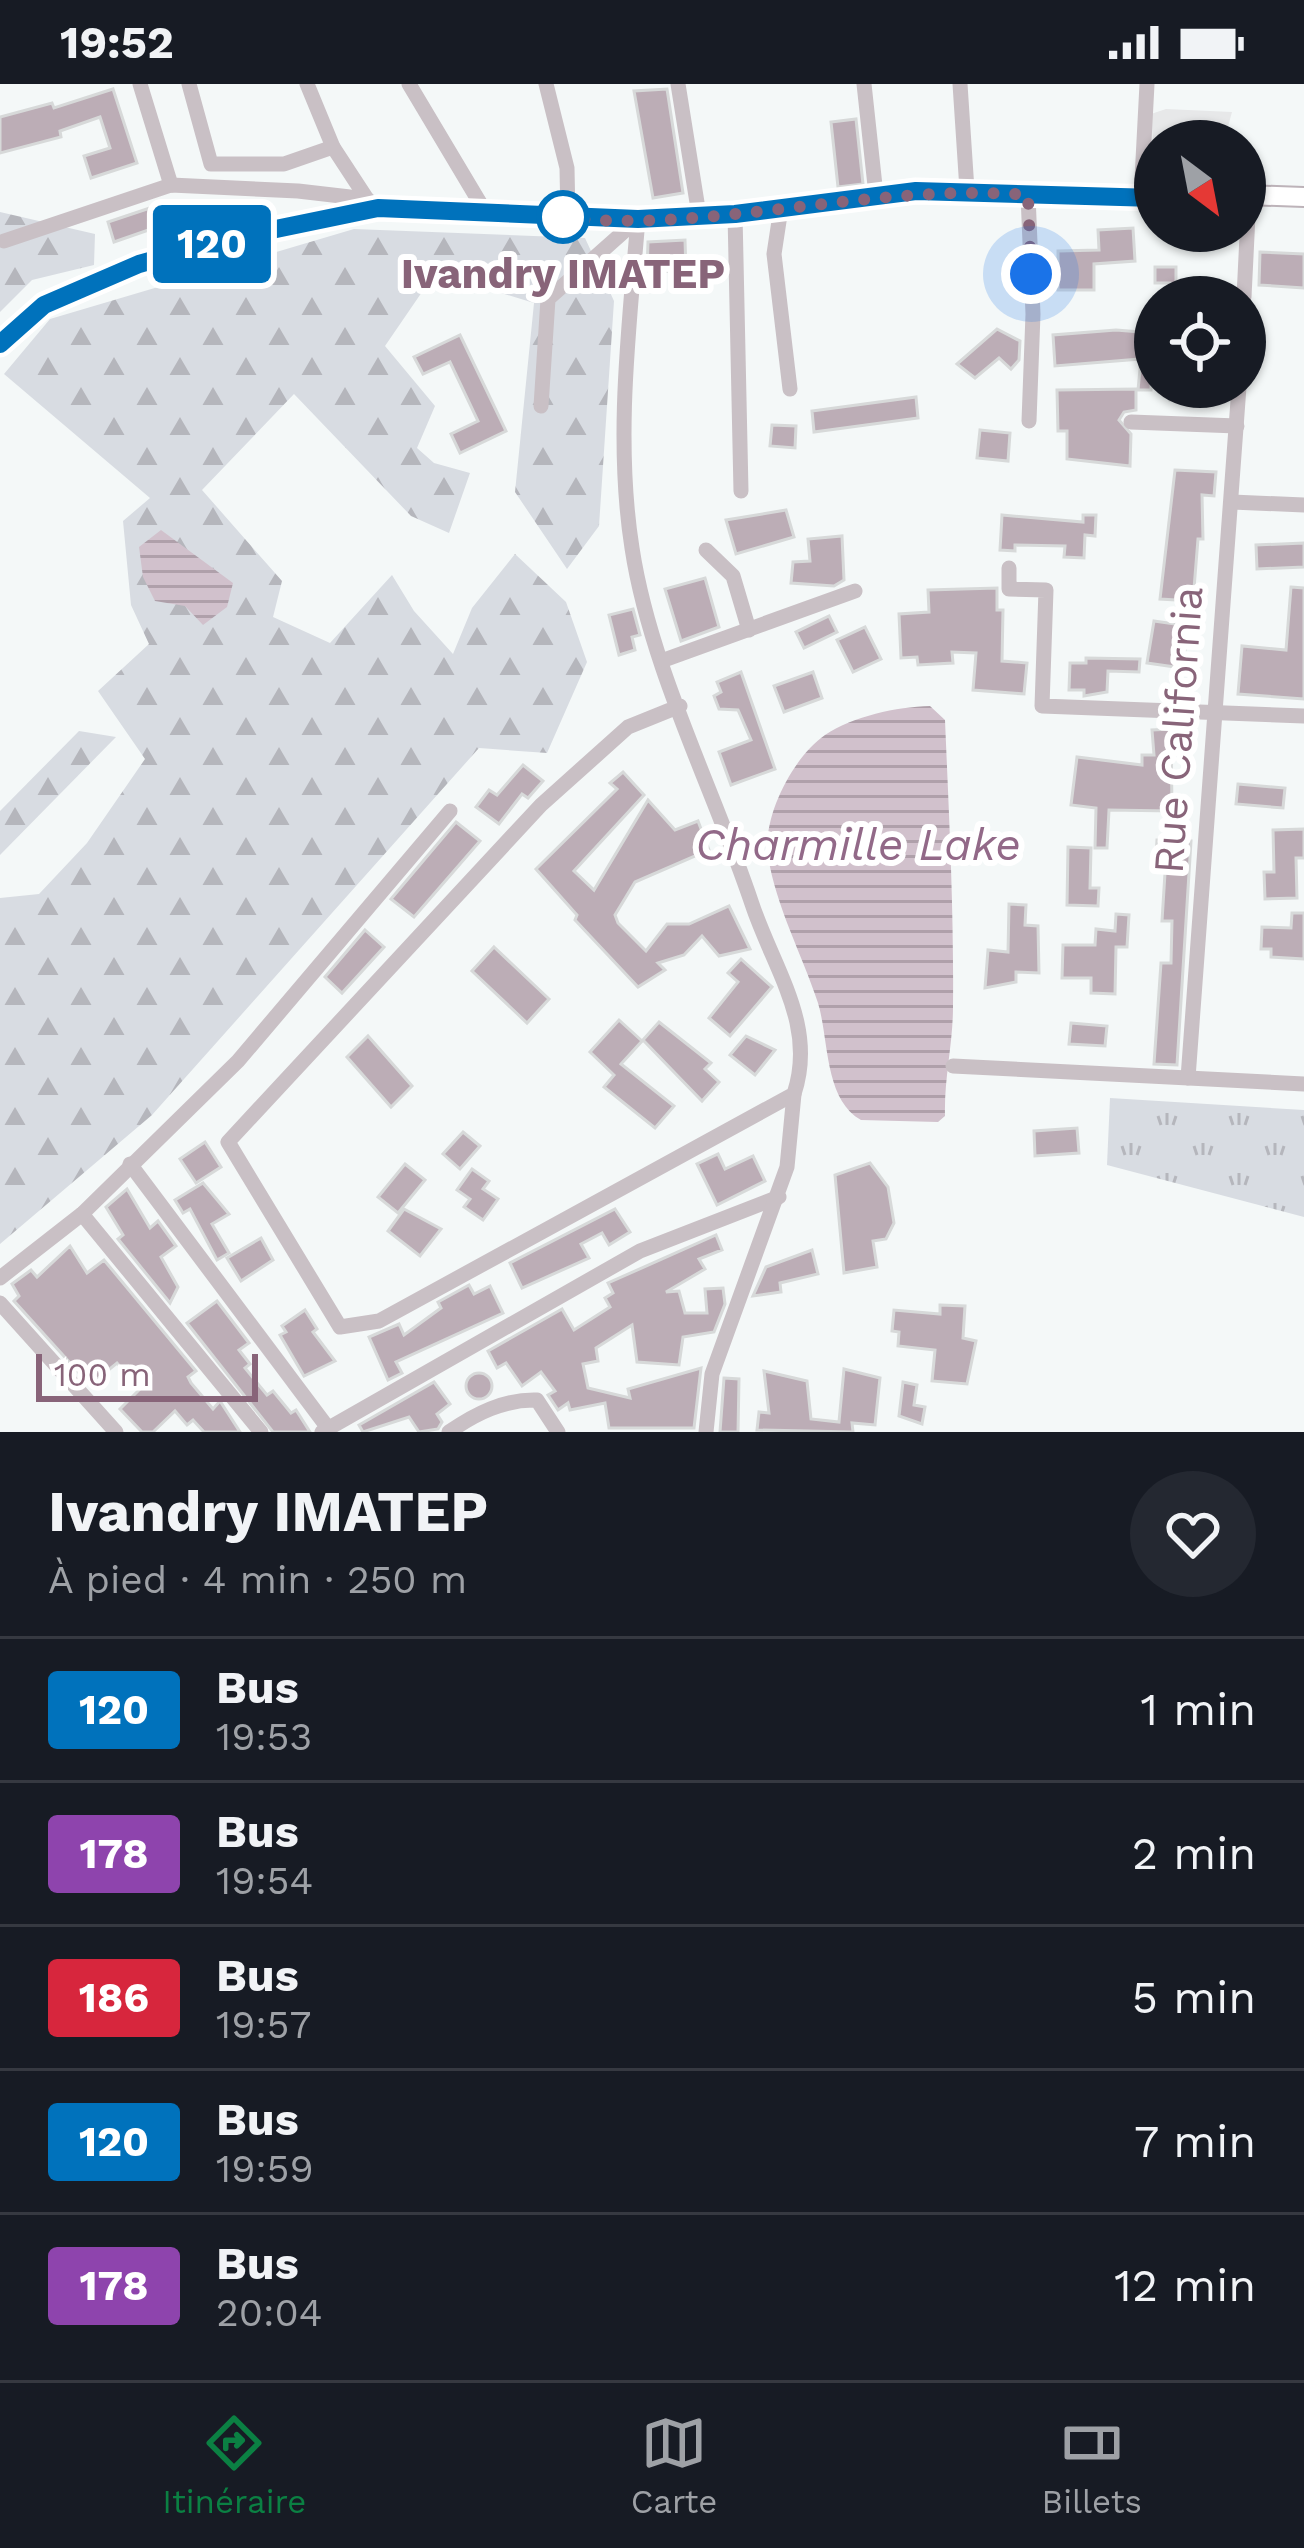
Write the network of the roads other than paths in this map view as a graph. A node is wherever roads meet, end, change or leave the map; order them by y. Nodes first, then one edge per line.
1 (140, 84) edge
2 (189, 84) edge
3 (307, 84) edge
4 (409, 84) edge
5 (546, 84) edge
6 (678, 84) edge
7 (865, 84) edge
8 (960, 84) edge
9 (1147, 84) edge
10 (1147, 120) edge
11 (333, 147) junction
12 (171, 185) junction
13 (967, 190) junction
14 (875, 195) junction
15 (1028, 195) junction
16 (1266, 196) edge
17 (1304, 197) edge
18 (1134, 198) edge
19 (372, 204) junction
20 (781, 208) junction
21 (486, 213) junction
22 (735, 214) junction
23 (699, 215) junction
24 (568, 218) junction
25 (638, 219) junction
26 (4, 241) dead end
27 (0, 344) edge
28 (790, 389) dead end
29 (541, 406) dead end
30 (1238, 408) edge
31 (1029, 422) dead end
32 (1131, 422) dead end
33 (1237, 426) junction
34 (741, 491) dead end
35 (1232, 502) junction
36 (1304, 505) edge
37 (706, 550) dead end
38 (1009, 568) dead end
39 (855, 591) dead end
40 (749, 630) junction
41 (664, 660) junction
42 (680, 706) junction
43 (1214, 713) junction
44 (1304, 716) edge
45 (450, 811) dead end
46 (952, 1066) dead end
47 (1188, 1078) junction
48 (1304, 1084) edge
49 (794, 1094) junction
50 (130, 1164) junction
51 (779, 1197) junction
52 (82, 1214) junction
53 (0, 1277) edge
54 (0, 1303) edge
55 (325, 1430) edge
56 (116, 1432) edge
57 (261, 1432) edge
58 (449, 1432) edge
59 (558, 1432) edge
60 (706, 1432) edge

1 - 12 street
2 - 11 street
3 - 11 street
4 - 21 street
5 - 24 street
6 - 23 street
7 - 14 street
8 - 13 street
9 - 10 street
11 - 19 street
12 - 19 street
12 - 26 street
13 - 14 main road
13 - 15 main road
14 - 20 main road
15 - 18 main road
15 - 31 street
16 - 17 main road
19 - 21 main road
19 - 27 main road
20 - 22 main road
20 - 28 street
21 - 24 main road
22 - 23 main road
22 - 34 street
23 - 25 main road
24 - 25 main road
25 - 29 street
25 - 41 street
30 - 33 street, Rue California
32 - 33 street
33 - 35 street, Rue California
35 - 36 street
35 - 43 street, Rue California
37 - 40 street
38 - 43 street
39 - 40 street
40 - 41 street
41 - 42 street
42 - 49 street
42 - 49 street
43 - 44 street
43 - 47 street, Rue California
45 - 50 street
46 - 47 street
47 - 48 street
49 - 51 street
50 - 52 street
50 - 55 street
51 - 55 street
51 - 60 street
52 - 53 street
52 - 57 street
54 - 56 street
58 - 59 street

